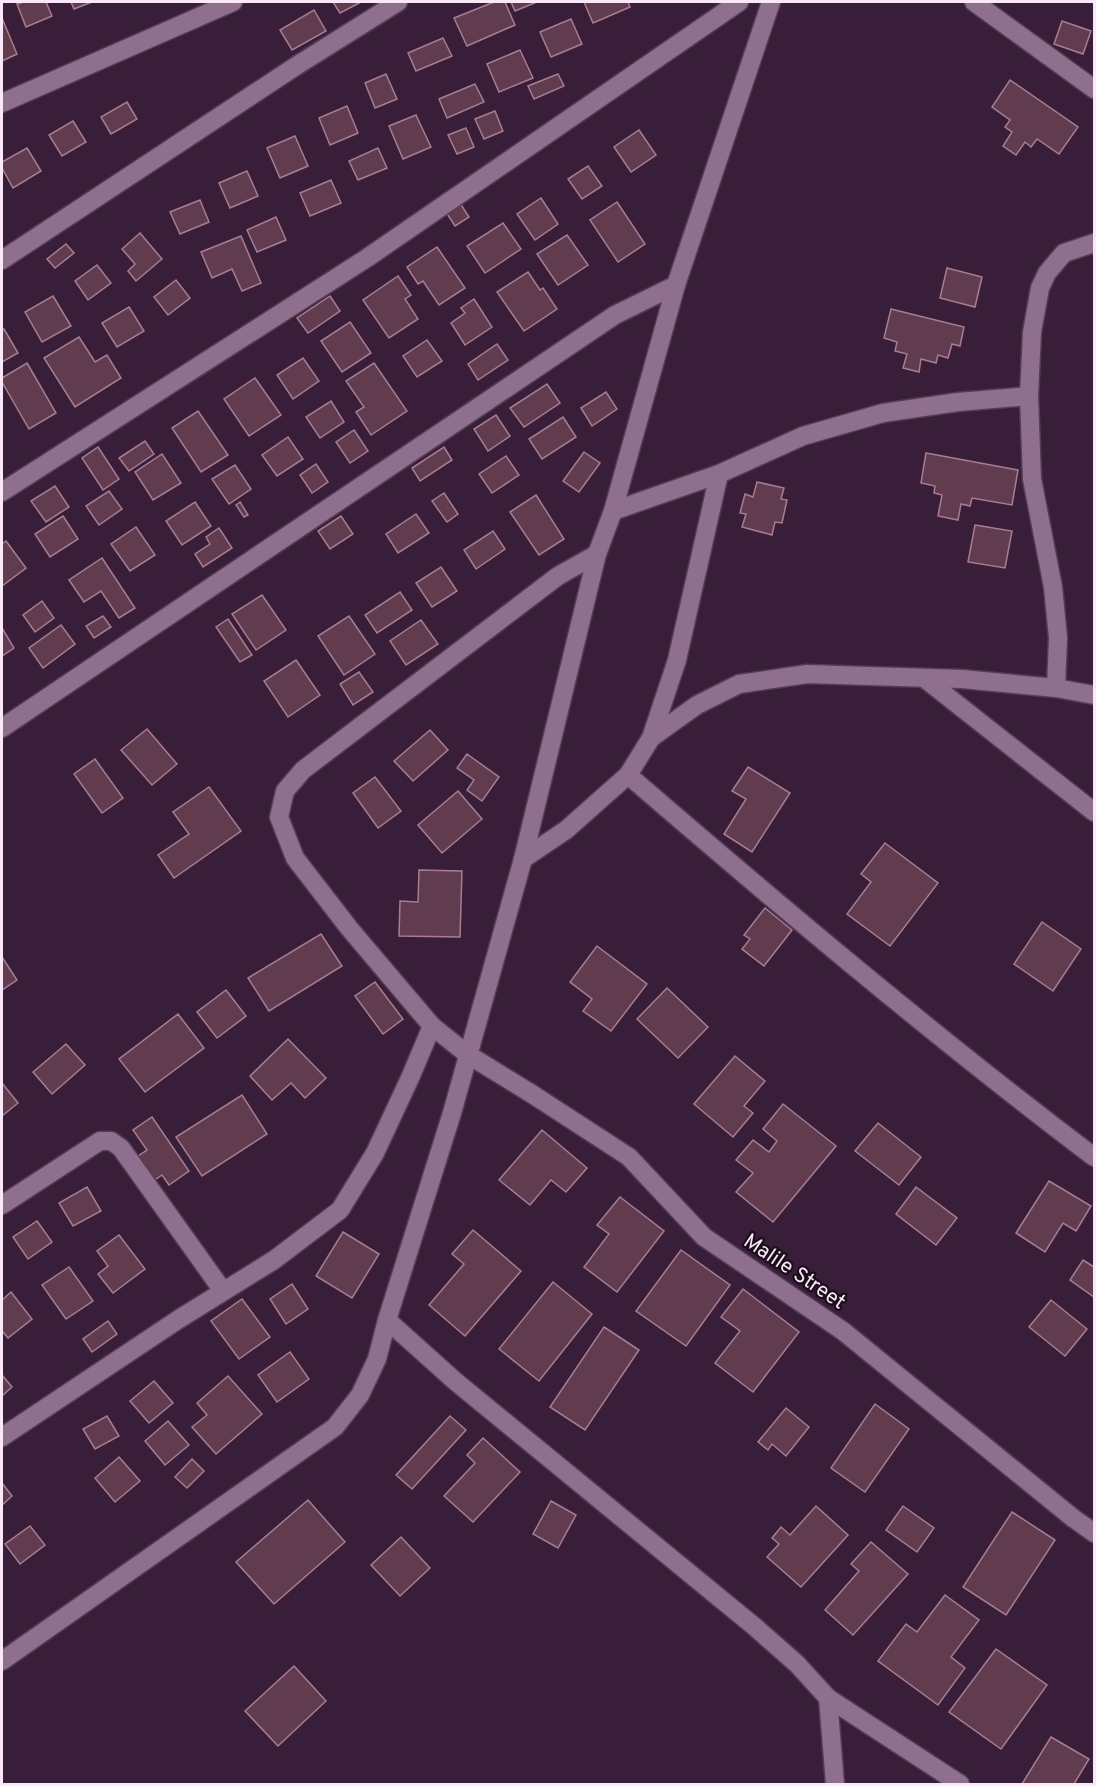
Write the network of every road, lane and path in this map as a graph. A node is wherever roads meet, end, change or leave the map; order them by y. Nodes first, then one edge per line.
1 (233, 2) edge
2 (398, 2) edge
3 (740, 2) edge
4 (771, 2) edge
5 (974, 2) edge
6 (1095, 89) edge
7 (2, 103) edge
8 (1095, 243) edge
9 (2, 260) edge
10 (676, 285) junction
11 (1029, 396) junction
12 (719, 474) junction
13 (2, 492) edge
14 (613, 511) junction
15 (597, 554) junction
16 (924, 678) junction
17 (1056, 688) junction
18 (1095, 695) edge
19 (2, 728) edge
20 (651, 738) junction
21 (628, 775) junction
22 (1095, 812) edge
23 (523, 860) junction
24 (432, 1026) junction
25 (467, 1054) junction
26 (1095, 1157) edge
27 (2, 1205) edge
28 (223, 1291) junction
29 (387, 1320) junction
30 (2, 1437) edge
31 (1095, 1533) edge
32 (2, 1661) edge
33 (828, 1698) junction
34 (835, 1785) edge
35 (960, 1785) edge

1 - 7 street
2 - 9 street
3 - 13 street
4 - 10 street
5 - 6 street
8 - 11 street
10 - 14 street
10 - 19 street
11 - 12 street
11 - 17 street
12 - 14 street
12 - 20 street
14 - 15 street
15 - 23 street
15 - 24 street, Malile Street
16 - 17 street
16 - 20 street
16 - 22 street
17 - 18 street
20 - 21 street
21 - 23 street
21 - 26 street
23 - 25 street
24 - 25 street, Malile Street
24 - 28 street
25 - 29 street
25 - 31 street, Malile Street
27 - 28 street
28 - 30 street
29 - 32 street
29 - 33 street
33 - 34 street
33 - 35 street

